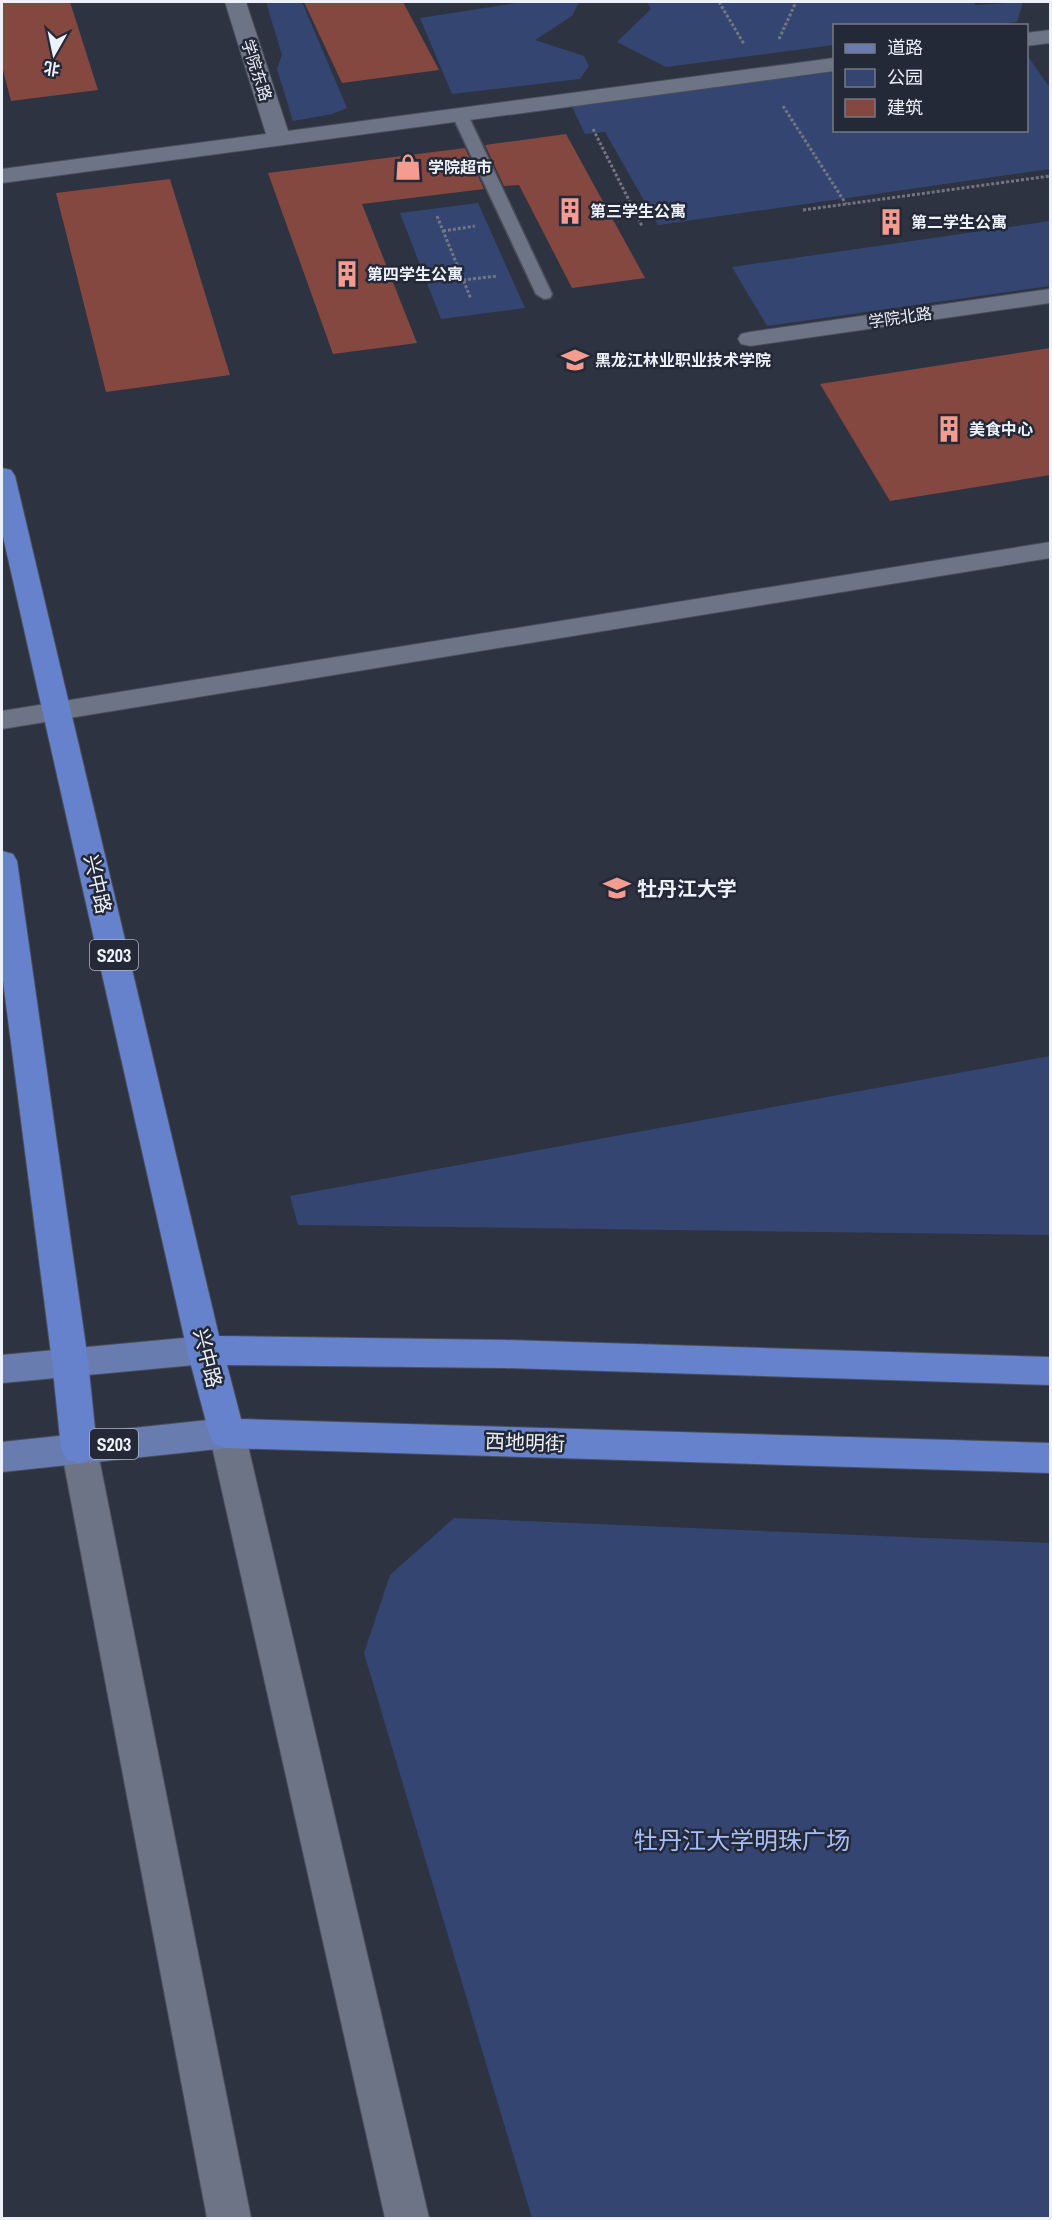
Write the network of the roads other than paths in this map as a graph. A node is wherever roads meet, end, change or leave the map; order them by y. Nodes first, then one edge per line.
1 (235, 2) edge
2 (1050, 37) edge
3 (1028, 40) edge
4 (833, 65) edge
5 (460, 115) junction
6 (279, 138) junction
7 (2, 176) edge
8 (544, 294) dead end
9 (1050, 296) edge
10 (750, 339) dead end
11 (2, 476) edge
12 (1050, 550) edge
13 (57, 709) junction
14 (2, 720) edge
15 (2, 861) edge
16 (205, 1350) junction
17 (70, 1361) junction
18 (2, 1369) edge
19 (1050, 1371) edge
20 (227, 1433) junction
21 (79, 1448) junction
22 (2, 1457) edge
23 (1050, 1458) edge
24 (229, 2218) edge
25 (407, 2218) edge

1 - 6 street, 学院东路
2 - 3 street
4 - 5 street
5 - 6 street
5 - 8 lane
6 - 7 street
9 - 10 street, 学院北路
11 - 13 highway, 兴中路 / S203
12 - 13 street
13 - 14 street
13 - 16 highway, 兴中路 / S203
15 - 17 highway, S203
16 - 17 main road
16 - 19 highway
16 - 20 highway, 兴中路 / S203
17 - 18 main road
17 - 21 highway, S203
20 - 21 main road, 西地明街 / S203
20 - 23 highway, 西地明街
20 - 25 street
21 - 22 main road, 西地明街 / S203
21 - 24 street

